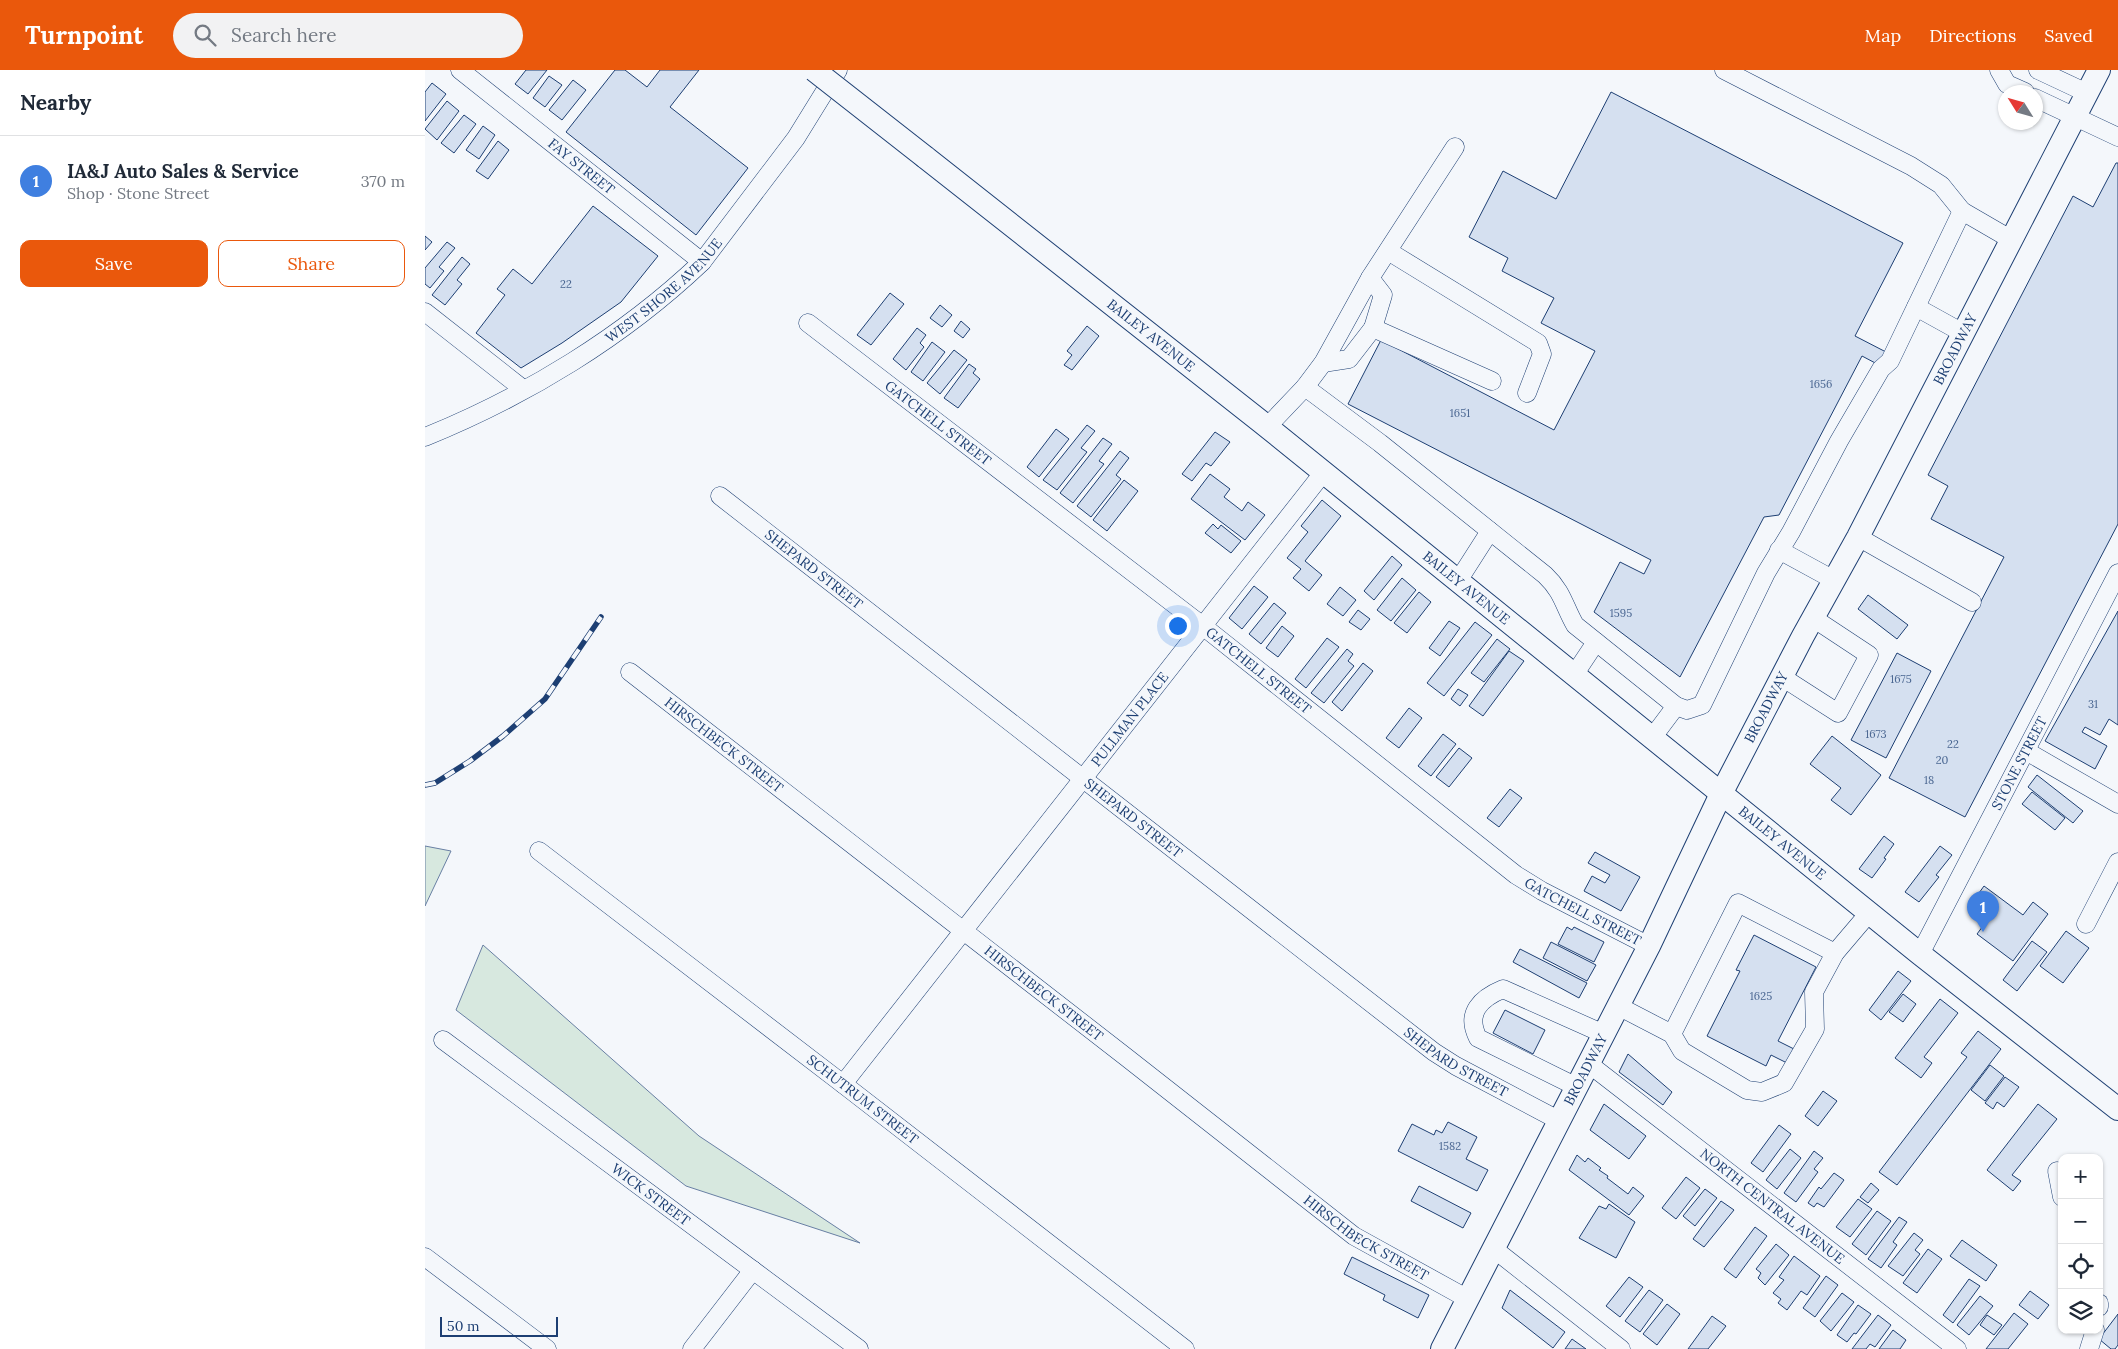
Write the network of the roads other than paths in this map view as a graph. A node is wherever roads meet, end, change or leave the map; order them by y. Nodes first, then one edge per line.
1 (460, 70) edge
2 (814, 70) edge
3 (838, 70) edge
4 (1724, 70) edge
5 (1999, 70) edge
6 (2038, 70) edge
7 (2099, 70) edge
8 (2009, 85) edge
9 (2087, 93) junction
10 (2043, 102) edge
11 (2075, 117) junction
12 (2118, 137) edge
13 (1455, 147) dead end
14 (1962, 212) junction
15 (2011, 240) junction
16 (1388, 252) junction
17 (702, 262) junction
18 (1370, 278) junction
19 (1916, 307) junction
20 (425, 312) edge
21 (808, 323) dead end
22 (1373, 328) junction
23 (1963, 333) junction
24 (1323, 363) junction
25 (1492, 381) dead end
26 (1305, 387) junction
27 (523, 390) junction
28 (1527, 393) dead end
29 (1267, 427) junction
30 (425, 437) edge
31 (1323, 473) junction
32 (720, 496) dead end
33 (1490, 532) junction
34 (1859, 537) junction
35 (1779, 550) junction
36 (2118, 573) edge
37 (1834, 580) junction
38 (1458, 582) junction
39 (1972, 602) dead end
40 (1813, 618) junction
41 (1204, 627) junction
42 (1596, 642) junction
43 (630, 672) dead end
44 (1574, 675) junction
45 (1783, 676) junction
46 (1676, 706) junction
47 (1651, 738) junction
48 (2026, 751) junction
49 (1084, 779) junction
50 (1721, 794) junction
51 (2118, 804) edge
52 (539, 851) dead end
53 (2118, 862) edge
54 (1869, 913) junction
55 (2086, 924) dead end
56 (965, 931) junction
57 (1649, 946) junction
58 (1835, 953) junction
59 (1920, 954) junction
60 (1618, 1006) junction
61 (1604, 1034) junction
62 (1672, 1034) junction
63 (443, 1040) dead end
64 (1589, 1064) junction
65 (843, 1084) junction
66 (1577, 1087) junction
67 (2118, 1109) edge
68 (1560, 1121) junction
69 (2057, 1171) dead end
70 (2058, 1176) edge
71 (1494, 1249) junction
72 (425, 1258) edge
73 (753, 1270) junction
74 (1468, 1299) junction
75 (2094, 1334) edge
76 (547, 1349) edge
77 (692, 1349) edge
78 (859, 1349) edge
79 (1185, 1349) edge
80 (1442, 1349) edge
81 (1621, 1349) edge
82 (1957, 1349) edge
83 (2089, 1349) edge

1 - 17 street, FAY STREET
2 - 29 main road, BAILEY AVENUE, bridge
3 - 17 street, WEST SHORE AVENUE
4 - 14 street
5 - 8 street
6 - 9 street
7 - 9 main road, BROADWAY
9 - 11 main road, BROADWAY
10 - 11 street
11 - 12 street
11 - 15 main road, BROADWAY
13 - 16 street
14 - 15 street
14 - 19 street
15 - 23 main road, BROADWAY
16 - 18 street
16 - 28 street
17 - 27 street, WEST SHORE AVENUE
18 - 22 street
18 - 24 street
19 - 23 street
19 - 35 street
20 - 27 street
21 - 41 street, GATCHELL STREET
22 - 24 street
22 - 25 street
23 - 34 main road, BROADWAY
24 - 26 street
26 - 29 street
26 - 33 street
27 - 30 street, WEST SHORE AVENUE
29 - 31 main road, BAILEY AVENUE
31 - 38 main road, BAILEY AVENUE
31 - 41 street, PULLMAN PLACE
32 - 49 street, SHEPARD STREET
33 - 38 street
33 - 42 street
34 - 37 main road, BROADWAY
34 - 39 street
35 - 37 street
35 - 46 street
36 - 48 street, STONE STREET
37 - 40 main road, BROADWAY
38 - 44 main road, BAILEY AVENUE
40 - 45 main road, BROADWAY
40 - 45 street
41 - 49 street, PULLMAN PLACE
41 - 57 street, GATCHELL STREET
42 - 44 street
42 - 46 street
43 - 56 street, HIRSCHBECK STREET
44 - 47 main road, BAILEY AVENUE
45 - 50 main road, BROADWAY
46 - 47 street
47 - 50 main road, BAILEY AVENUE
48 - 51 street
48 - 59 street, STONE STREET
49 - 56 street, PULLMAN PLACE
49 - 68 street, SHEPARD STREET
50 - 54 main road, BAILEY AVENUE
50 - 57 main road, BROADWAY
52 - 65 street, SCHUTRUM STREET
53 - 55 street
54 - 58 street
54 - 59 main road, BAILEY AVENUE
56 - 65 street, PULLMAN PLACE
56 - 74 street, HIRSCHBECK STREET
57 - 60 main road, BROADWAY
58 - 62 street
58 - 62 street
59 - 67 main road, BAILEY AVENUE
60 - 61 main road, BROADWAY
60 - 62 street
61 - 64 main road, BROADWAY
61 - 66 street
63 - 73 street, WICK STREET
64 - 66 main road, BROADWAY
64 - 82 street, NORTH CENTRAL AVENUE
65 - 79 street, SCHUTRUM STREET
66 - 68 main road, BROADWAY
68 - 71 main road, BROADWAY
69 - 70 street
71 - 74 main road, BROADWAY
71 - 81 street
72 - 76 street
73 - 77 street
73 - 78 street, WICK STREET
74 - 80 main road, BROADWAY
75 - 83 street

